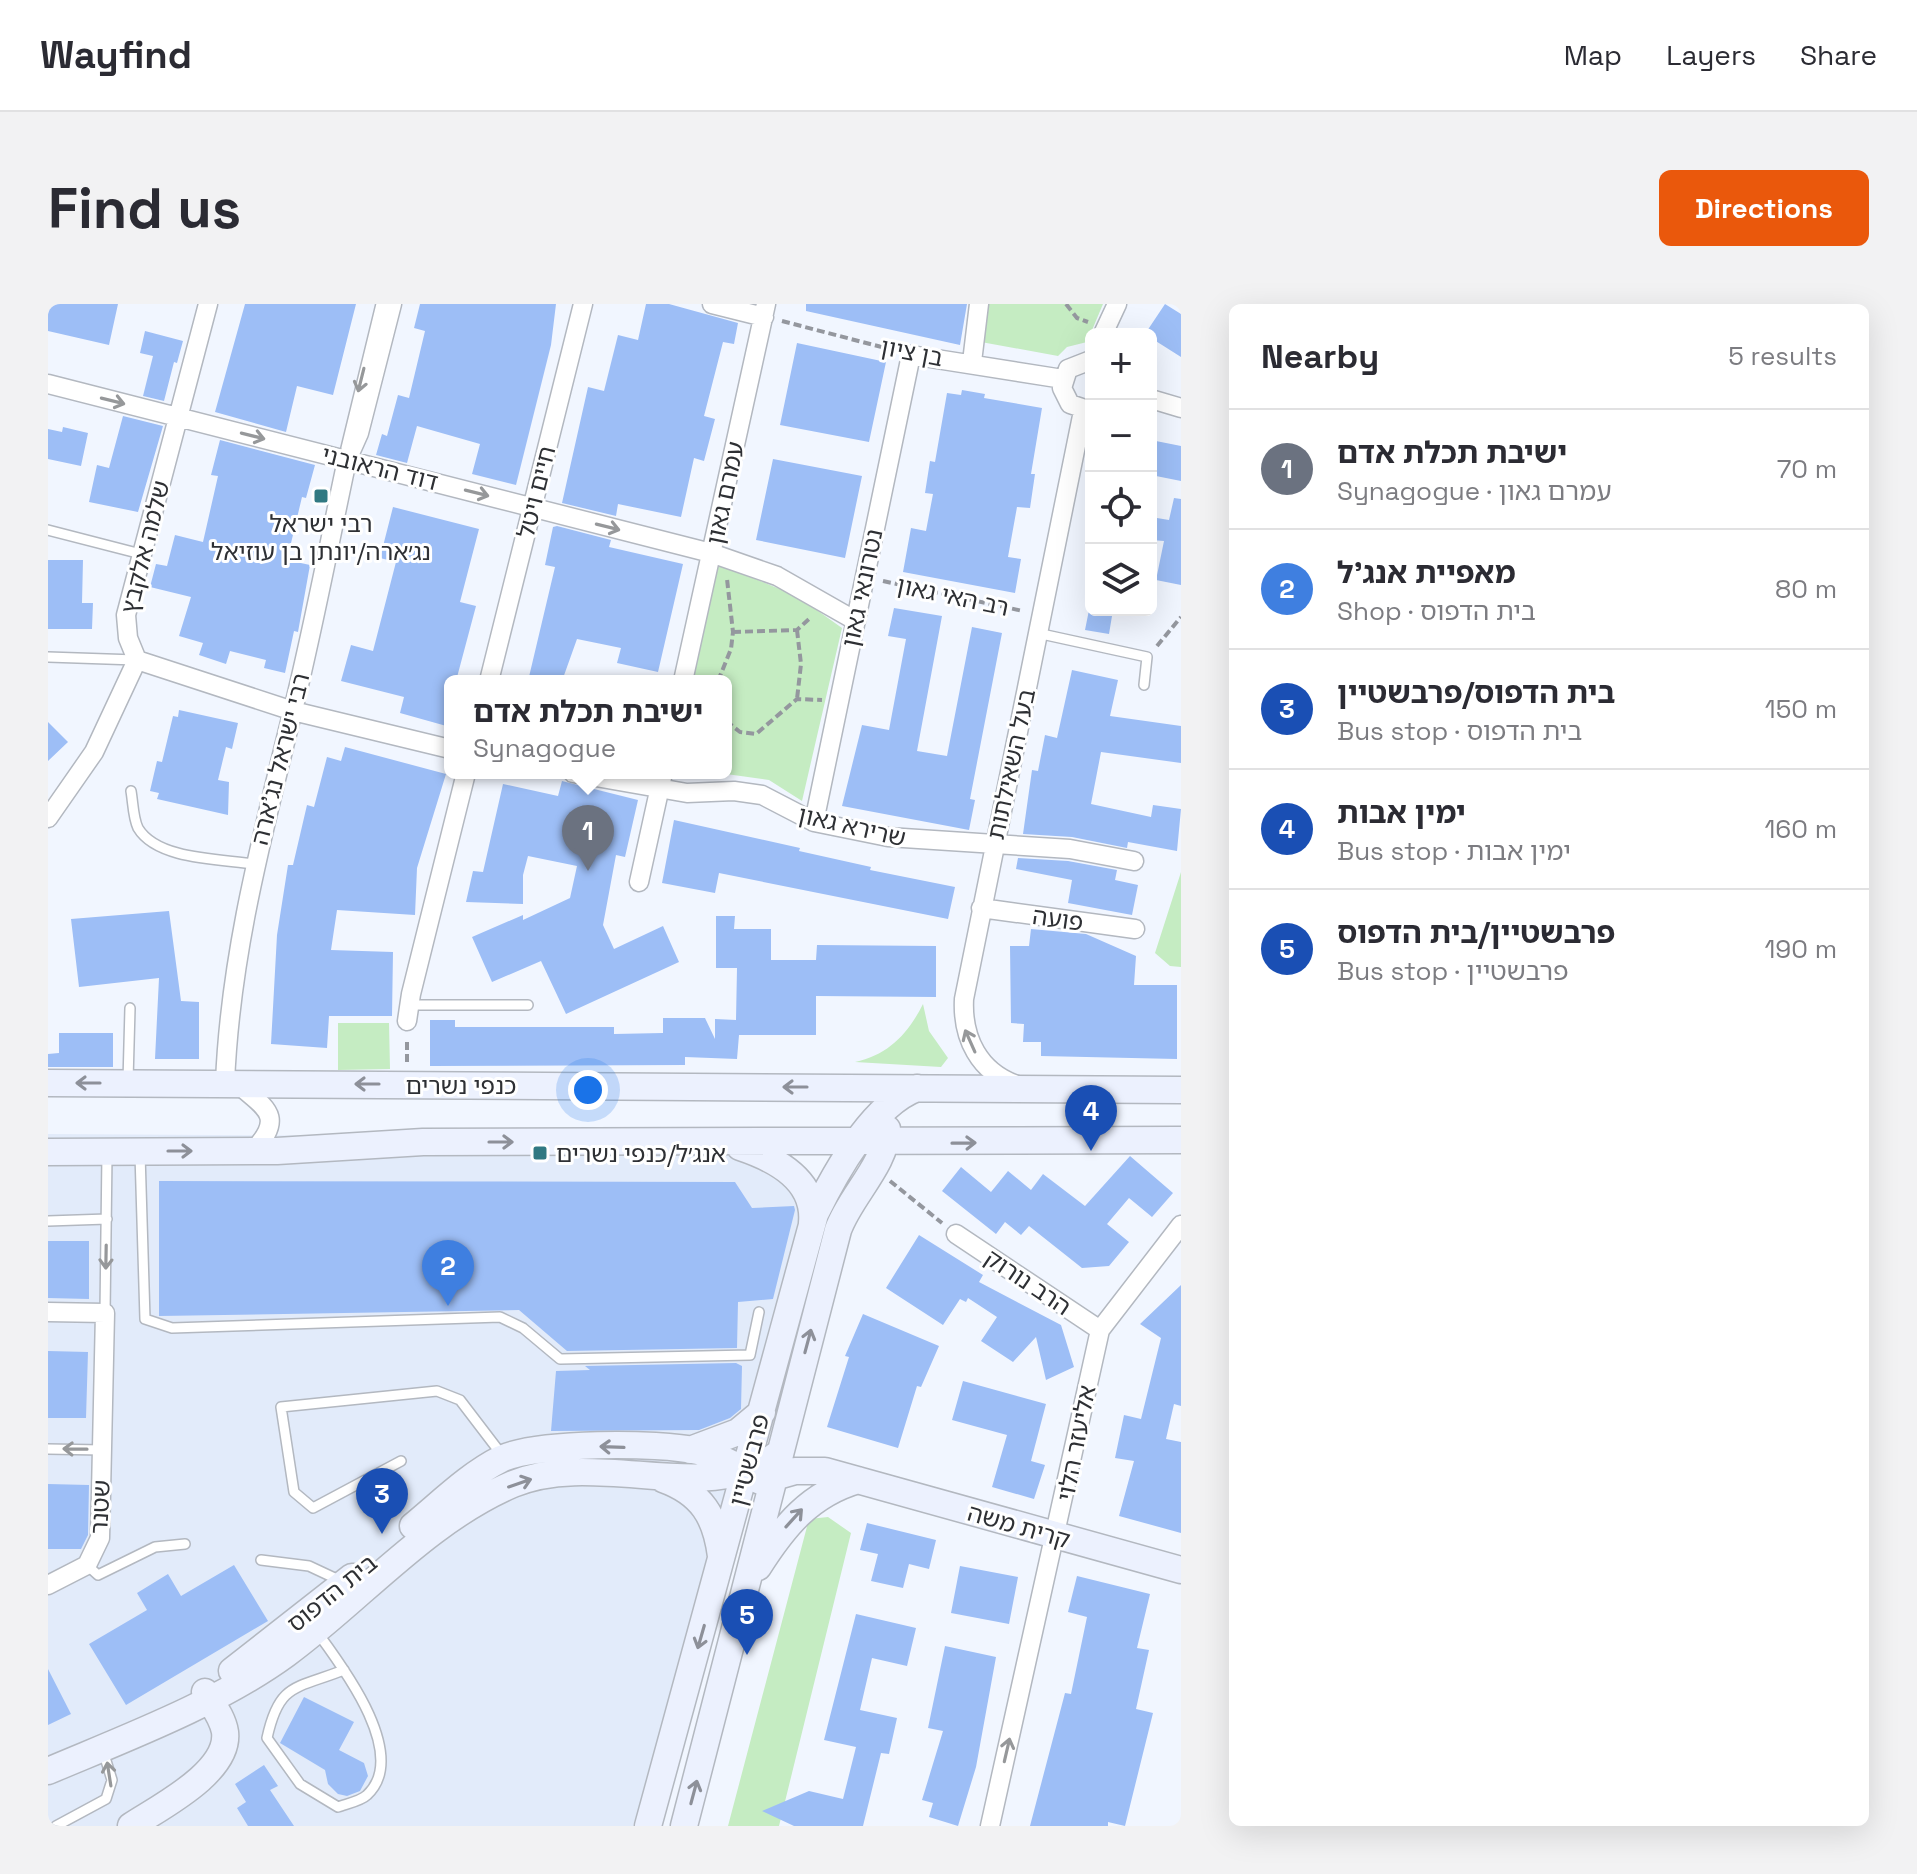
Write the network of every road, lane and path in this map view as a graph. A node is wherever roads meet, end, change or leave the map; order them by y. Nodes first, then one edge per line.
1 (208, 304) edge
2 (381, 304) edge
3 (392, 304) edge
4 (583, 304) edge
5 (712, 304) edge
6 (979, 304) edge
7 (1066, 304) edge
8 (1117, 304) edge
9 (765, 310) edge
10 (1099, 328) edge
11 (1106, 328) edge
12 (911, 355) junction
13 (1085, 361) edge
14 (972, 362) junction
15 (1063, 379) junction
16 (48, 384) edge
17 (1154, 400) edge
18 (1181, 408) edge
19 (1085, 410) edge
20 (178, 418) junction
21 (1085, 420) edge
22 (347, 460) junction
23 (532, 507) junction
24 (48, 530) edge
25 (141, 554) junction
26 (717, 555) junction
27 (865, 577) junction
28 (829, 605) junction
29 (1181, 617) edge
30 (856, 621) junction
31 (1039, 624) junction
32 (797, 630) junction
33 (733, 632) junction
34 (48, 657) edge
35 (1147, 657) junction
36 (137, 660) junction
37 (490, 675) edge
38 (685, 675) edge
39 (720, 675) edge
40 (1144, 685) dead end
41 (797, 699) junction
42 (838, 703) junction
43 (293, 711) junction
44 (732, 726) edge
45 (444, 748) edge
46 (465, 779) edge
47 (639, 779) edge
48 (661, 781) edge
49 (131, 791) dead end
50 (48, 818) edge
51 (814, 822) junction
52 (994, 845) junction
53 (1134, 861) dead end
54 (254, 864) junction
55 (639, 882) dead end
56 (981, 908) junction
57 (1135, 929) dead end
58 (528, 1005) dead end
59 (130, 1008) dead end
60 (408, 1013) junction
61 (406, 1074) dead end
62 (229, 1076) junction
63 (48, 1083) edge
64 (128, 1083) junction
65 (1027, 1089) junction
66 (1181, 1090) edge
67 (878, 1099) junction
68 (1181, 1140) edge
69 (718, 1141) junction
70 (858, 1142) junction
71 (886, 1143) junction
72 (107, 1151) junction
73 (140, 1151) junction
74 (253, 1151) junction
75 (48, 1152) edge
76 (873, 1167) junction
77 (107, 1219) junction
78 (48, 1221) edge
79 (812, 1223) junction
80 (1181, 1225) edge
81 (956, 1234) joint
82 (48, 1312) edge
83 (759, 1312) dead end
84 (105, 1313) junction
85 (1100, 1330) junction
86 (775, 1414) junction
87 (48, 1449) edge
88 (102, 1450) junction
89 (690, 1450) junction
90 (504, 1458) junction
91 (401, 1461) dead end
92 (644, 1473) junction
93 (846, 1476) junction
94 (761, 1480) junction
95 (1057, 1538) junction
96 (185, 1544) dead end
97 (261, 1560) dead end
98 (722, 1562) junction
99 (87, 1565) junction
100 (1181, 1570) edge
101 (750, 1580) junction
102 (345, 1583) junction
103 (48, 1585) edge
104 (316, 1631) junction
105 (344, 1670) junction
106 (203, 1699) junction
107 (102, 1748) junction
108 (48, 1771) edge
109 (139, 1824) edge
110 (56, 1826) edge
111 (648, 1826) edge
112 (684, 1826) edge
113 (990, 1826) edge

1 - 20 street, שלמה אלקבץ
2 -> 22 lane, רבי ישראל נג'ארה
3 - 22 street, רבי ישראל נג'ארה
4 - 23 street, חיים ויטל
5 - 9 street
6 - 14 street
7 - 10 path
8 - 11 street
9 - 12 path, בן ציון
9 - 26 street, עמרם גאון
12 - 14 street, בן ציון
12 - 27 street, נטרונאי גאון
13 - 15 street
14 - 15 street, בן ציון
15 - 19 street
16 -> 20 street, דוד הראובני
17 - 18 street
20 -> 22 street, דוד הראובני
20 - 25 street, שלמה אלקבץ
21 - 31 street, בעל השאילתות
22 -> 23 street, דוד הראובני
22 - 43 street, רבי ישראל נג'ארה
23 -> 26 street, דוד הראובני
23 - 37 street, חיים ויטל
24 - 25 lane
25 - 36 street, שלמה אלקבץ
26 - 28 street
26 - 33 path
26 - 38 street, עמרם גאון
27 - 30 street, נטרונאי גאון
27 - 31 path, רב האי גאון
28 - 30 street
28 - 32 path
29 - 35 path
30 - 42 street, נטרונאי גאון
31 - 35 lane
31 - 52 street, בעל השאילתות
32 - 33 path
32 - 41 path
33 - 39 path
34 - 36 lane
35 - 40 lane
36 - 43 street
36 - 50 street
41 - 42 path
41 - 44 path
42 - 51 street, נטרונאי גאון
43 - 45 street
43 - 54 street, רבי ישראל נג'ארה
46 - 60 street
47 - 48 street, שרירא גאון
48 - 51 street, שרירא גאון
48 - 55 street
49 - 54 lane
51 - 52 street, שרירא גאון
52 - 53 street, שרירא גאון
52 - 56 street, בעל השאילתות
54 - 62 street, רבי ישראל נג'ארה
56 - 57 street, פועה
65 -> 56 street, בעל השאילתות
58 - 60 lane
59 - 64 lane
60 - 61 path
62 - 64 street, כנפי נשרים
67 -> 62 street, כנפי נשרים
62 - 74 street
64 -> 63 street, כנפי נשרים
65 - 66 street, כנפי נשרים
65 - 67 street, כנפי נשרים
67 - 70 street, פרבשטיין
67 - 71 street
71 -> 68 street
69 - 70 street
74 -> 69 street
69 - 79 street
70 - 71 street
70 - 79 street, פרבשטיין
71 - 76 street, פרבשטיין
72 - 73 street
72 - 75 street
72 - 77 lane
73 -> 74 street
73 - 83 lane
76 - 81 path
86 -> 76 street, פרבשטיין
77 - 78 lane
77 -> 84 lane
79 - 86 street, פרבשטיין
80 - 85 street, אליעזר הלוי
81 - 85 street, הרב נורוק
82 - 84 street
84 - 88 street, שטנר
85 - 95 street, אליעזר הלוי
86 - 89 street
86 - 93 street
86 - 94 street, פרבשטיין
86 - 94 street, פרבשטיין
88 -> 87 lane, שטנר
88 - 99 street, שטנר
89 -> 90 street, בית הדפוס
89 - 94 street, בית הדפוס
90 - 91 lane
90 - 102 street, בית הדפוס
92 - 94 street, בית הדפוס
92 - 98 street
104 -> 92 street, בית הדפוס
93 - 94 street, קרית משה
93 - 95 street, קרית משה
101 -> 93 street
94 - 98 street, פרבשטיין
94 - 101 street, פרבשטיין
95 - 100 street, קרית משה
113 -> 95 street, אליעזר הלוי
96 - 99 lane
97 - 102 lane
98 -> 111 street, פרבשטיין
99 - 103 street, שטנר
112 -> 101 street, פרבשטיין
102 - 106 street, בית הדפוס
104 - 105 lane
104 - 106 street, בית הדפוס
105 - 105 lane
106 - 107 street, בית הדפוס
106 - 109 street
107 - 108 street, בית הדפוס
110 -> 107 lane

